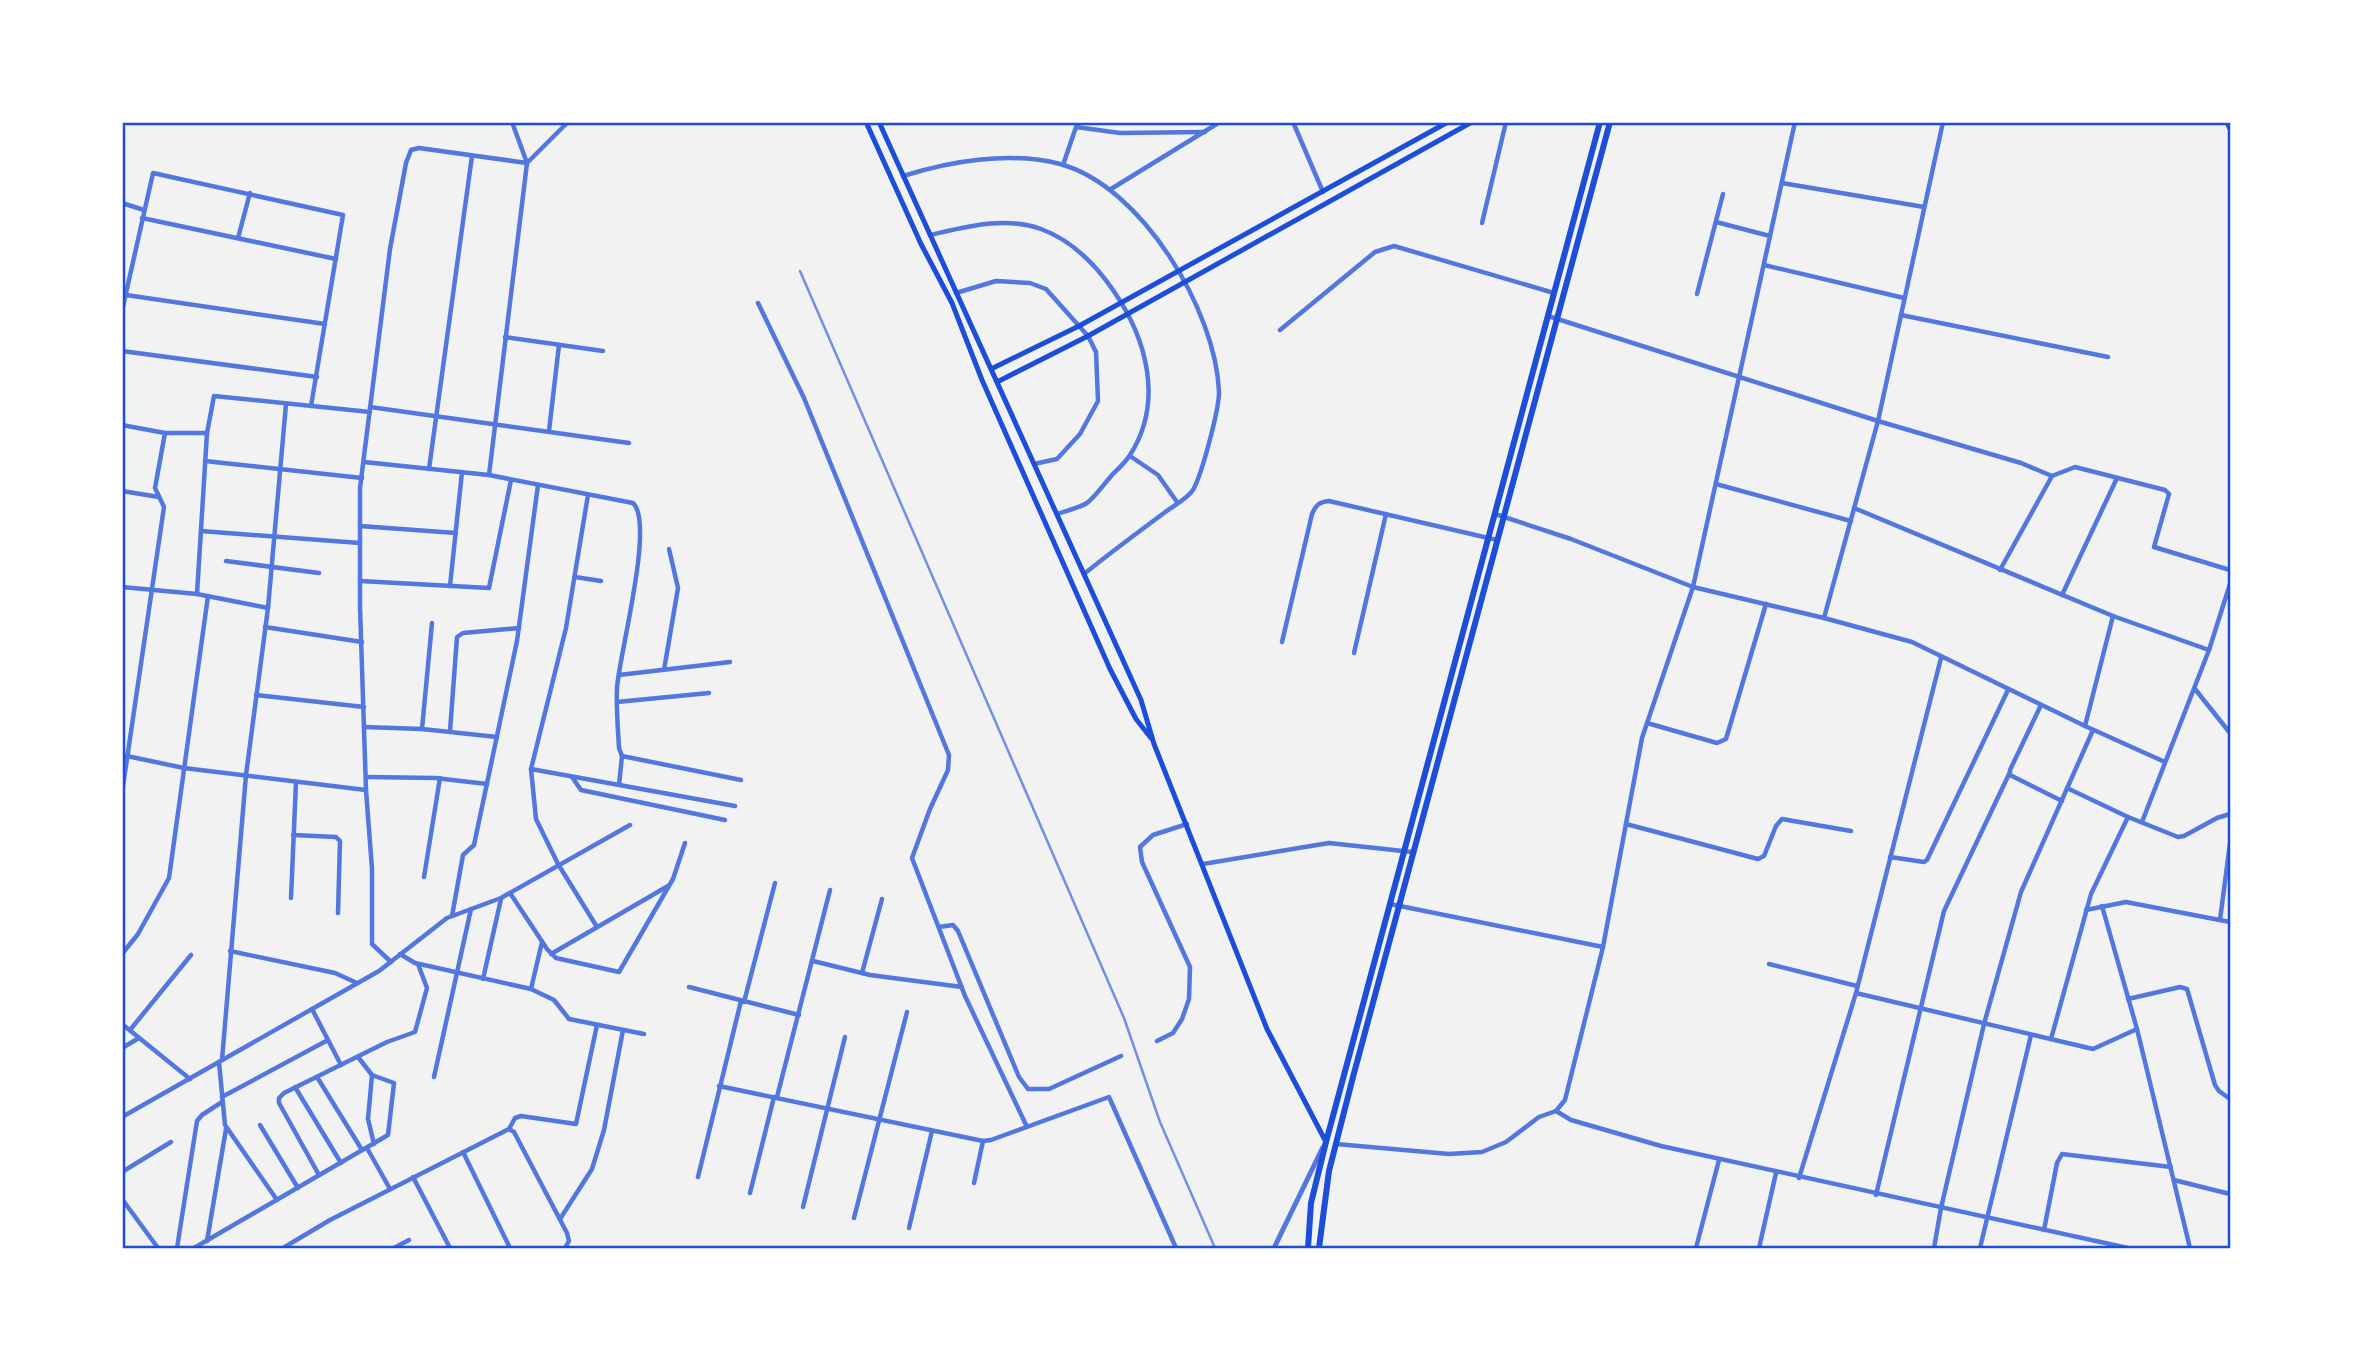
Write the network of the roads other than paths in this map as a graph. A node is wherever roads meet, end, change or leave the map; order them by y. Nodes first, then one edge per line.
1 (512, 122) edge
2 (568, 122) edge
3 (866, 122) edge
4 (879, 122) edge
5 (1220, 122) edge
6 (1293, 122) edge
7 (1448, 122) edge
8 (1472, 122) edge
9 (1506, 122) edge
10 (1600, 122) edge
11 (1610, 122) edge
12 (1795, 122) edge
13 (1943, 122) edge
14 (2227, 122) edge
15 (2231, 129) edge
16 (1205, 132) junction
17 (472, 156) junction
18 (527, 163) junction
19 (1063, 165) junction
20 (903, 176) junction
21 (1782, 183) junction
22 (1111, 188) junction
23 (1323, 192) junction
24 (250, 193) junction
25 (1723, 194) dead end
26 (122, 203) edge
27 (1924, 207) junction
28 (144, 210) junction
29 (142, 218) junction
30 (1716, 222) junction
31 (1482, 223) dead end
32 (930, 235) junction
33 (1770, 236) junction
34 (238, 238) junction
35 (336, 259) junction
36 (1764, 265) junction
37 (122, 268) edge
38 (131, 270) junction
39 (1179, 271) junction
40 (1184, 282) junction
41 (956, 293) junction
42 (1555, 293) junction
43 (1697, 294) dead end
44 (126, 295) junction
45 (1904, 298) junction
46 (758, 303) dead end
47 (1122, 303) junction
48 (122, 311) edge
49 (1128, 313) junction
50 (1901, 315) junction
51 (1548, 316) junction
52 (1557, 319) junction
53 (325, 324) junction
54 (1079, 326) junction
55 (1280, 330) dead end
56 (1088, 336) junction
57 (505, 337) junction
58 (559, 345) junction
59 (122, 351) edge
60 (603, 351) dead end
61 (2108, 357) dead end
62 (991, 369) junction
63 (317, 377) junction
64 (1740, 378) junction
65 (997, 382) junction
66 (286, 404) junction
67 (311, 406) junction
68 (370, 410) junction
69 (435, 416) junction
70 (1878, 421) junction
71 (495, 423) junction
72 (122, 425) edge
73 (549, 431) junction
74 (165, 433) junction
75 (207, 433) junction
76 (629, 443) dead end
77 (1130, 456) junction
78 (205, 461) junction
79 (364, 462) junction
80 (1034, 464) junction
81 (282, 469) junction
82 (429, 469) junction
83 (462, 472) junction
84 (489, 475) junction
85 (2052, 476) junction
86 (362, 478) junction
87 (2117, 478) junction
88 (511, 480) junction
89 (1716, 484) junction
90 (538, 485) junction
91 (122, 491) edge
92 (589, 495) junction
93 (159, 497) junction
94 (1177, 502) junction
95 (1854, 508) junction
96 (1057, 514) junction
97 (1386, 514) junction
98 (1495, 514) junction
99 (1503, 517) junction
100 (1851, 521) junction
101 (360, 526) junction
102 (201, 531) junction
103 (456, 533) junction
104 (275, 535) junction
105 (1489, 537) junction
106 (1497, 540) junction
107 (360, 543) junction
108 (669, 550) dead end
109 (226, 561) dead end
110 (272, 568) junction
111 (2000, 570) junction
112 (2231, 570) edge
113 (318, 573) dead end
114 (1084, 573) junction
115 (575, 577) junction
116 (360, 581) junction
117 (601, 581) dead end
118 (2231, 584) edge
119 (450, 586) junction
120 (122, 587) edge
121 (1693, 587) junction
122 (151, 590) junction
123 (197, 594) junction
124 (2062, 595) junction
125 (208, 596) junction
126 (1766, 604) junction
127 (268, 608) junction
128 (2113, 616) junction
129 (1824, 618) junction
130 (432, 623) dead end
131 (265, 627) junction
132 (519, 628) junction
133 (362, 642) junction
134 (1282, 642) dead end
135 (2209, 650) junction
136 (1354, 653) dead end
137 (1941, 658) junction
138 (730, 662) dead end
139 (664, 670) junction
140 (619, 675) junction
141 (2194, 688) junction
142 (2008, 689) junction
143 (709, 693) dead end
144 (256, 695) junction
145 (617, 702) junction
146 (2041, 705) junction
147 (364, 707) junction
148 (1647, 723) junction
149 (2085, 726) junction
150 (365, 727) junction
151 (422, 729) junction
152 (2093, 730) junction
153 (450, 732) junction
154 (2231, 733) edge
155 (497, 737) junction
156 (1154, 744) junction
157 (125, 755) edge
158 (622, 756) junction
159 (2165, 762) junction
160 (184, 768) junction
161 (531, 769) junction
162 (2010, 772) junction
163 (246, 775) junction
164 (572, 776) junction
165 (366, 777) junction
166 (440, 778) junction
167 (741, 780) dead end
168 (296, 782) junction
169 (487, 784) junction
170 (619, 785) junction
171 (2067, 788) junction
172 (366, 790) junction
173 (122, 793) edge
174 (2062, 801) junction
175 (735, 806) dead end
176 (2231, 814) edge
177 (2128, 817) junction
178 (726, 820) dead end
179 (2142, 822) junction
180 (1187, 824) junction
181 (1626, 824) junction
182 (630, 825) dead end
183 (1851, 831) dead end
184 (293, 835) junction
185 (685, 843) dead end
186 (2231, 843) edge
187 (1409, 851) junction
188 (1890, 857) junction
189 (558, 864) junction
190 (1203, 864) junction
191 (424, 877) dead end
192 (2228, 878) edge
193 (775, 883) dead end
194 (669, 885) junction
195 (830, 890) dead end
196 (510, 893) junction
197 (291, 898) dead end
198 (501, 898) junction
199 (882, 899) dead end
200 (1394, 905) junction
201 (2102, 906) junction
202 (471, 909) junction
203 (2086, 910) junction
204 (338, 913) dead end
205 (452, 916) junction
206 (2220, 920) junction
207 (2231, 922) edge
208 (597, 927) junction
209 (939, 927) junction
210 (542, 942) junction
211 (1603, 947) junction
212 (230, 951) junction
213 (122, 954) edge
214 (400, 954) junction
215 (551, 954) junction
216 (191, 955) dead end
217 (813, 961) junction
218 (391, 962) junction
219 (418, 964) junction
220 (1769, 964) dead end
221 (457, 972) junction
222 (862, 973) junction
223 (484, 979) junction
224 (357, 983) junction
225 (1857, 986) junction
226 (689, 987) dead end
227 (962, 987) junction
228 (531, 989) junction
229 (1856, 993) junction
230 (2129, 999) junction
231 (743, 1001) junction
232 (312, 1009) junction
233 (1921, 1009) junction
234 (907, 1012) dead end
235 (799, 1016) junction
236 (122, 1024) edge
237 (1984, 1024) junction
238 (597, 1025) junction
239 (2137, 1029) junction
240 (130, 1030) junction
241 (623, 1030) junction
242 (644, 1034) dead end
243 (2031, 1035) junction
244 (845, 1037) dead end
245 (139, 1038) junction
246 (2051, 1039) junction
247 (328, 1040) junction
248 (1157, 1041) dead end
249 (122, 1048) edge
250 (1121, 1056) dead end
251 (358, 1057) junction
252 (221, 1061) junction
253 (341, 1065) junction
254 (372, 1075) junction
255 (317, 1077) junction
256 (434, 1077) dead end
257 (190, 1079) junction
258 (719, 1086) junction
259 (295, 1087) junction
260 (776, 1097) junction
261 (2231, 1099) edge
262 (222, 1100) junction
263 (828, 1108) junction
264 (1556, 1111) junction
265 (122, 1117) edge
266 (880, 1119) junction
267 (260, 1125) dead end
268 (1027, 1127) junction
269 (226, 1128) junction
270 (509, 1129) junction
271 (932, 1131) junction
272 (983, 1141) junction
273 (171, 1142) dead end
274 (1325, 1142) junction
275 (374, 1144) junction
276 (1336, 1144) junction
277 (365, 1149) junction
278 (463, 1152) junction
279 (1719, 1160) junction
280 (341, 1163) junction
281 (2171, 1167) junction
282 (122, 1172) edge
283 (1776, 1173) junction
284 (319, 1175) junction
285 (413, 1177) junction
286 (698, 1177) dead end
287 (1799, 1178) junction
288 (2174, 1180) junction
289 (974, 1183) dead end
290 (298, 1188) junction
291 (390, 1189) junction
292 (750, 1194) dead end
293 (2231, 1194) edge
294 (1876, 1195) junction
295 (122, 1199) edge
296 (277, 1200) junction
297 (803, 1207) dead end
298 (1941, 1208) junction
299 (854, 1218) dead end
300 (560, 1219) junction
301 (1989, 1219) junction
302 (909, 1228) dead end
303 (2044, 1230) junction
304 (409, 1240) dead end
305 (206, 1241) junction
306 (291, 1246) edge
307 (158, 1248) edge
308 (177, 1248) edge
309 (194, 1248) edge
310 (283, 1248) edge
311 (394, 1248) edge
312 (450, 1248) edge
313 (510, 1248) edge
314 (565, 1248) edge
315 (1176, 1248) edge
316 (1274, 1248) edge
317 (1308, 1248) edge
318 (1319, 1248) edge
319 (1696, 1248) edge
320 (1759, 1248) edge
321 (1934, 1248) edge
322 (1980, 1248) edge
323 (2128, 1248) edge
324 (2190, 1248) edge

1 - 18 street
2 - 18 street
3 - 156 main road
4 - 20 main road
5 - 16 street
6 - 23 street
7 - 23 main road
8 - 40 main road
9 - 31 street
10 - 42 main road
11 - 52 main road
12 - 21 street
13 - 27 street
14 - 15 main road
16 - 19 street
16 - 22 street
17 - 18 street
17 - 68 street
17 - 69 street
18 - 57 street
19 - 20 street
19 - 22 street
20 - 32 main road
21 - 27 street
21 - 33 street
22 - 39 street
23 - 39 main road
24 - 28 street
24 - 34 street
24 - 35 street
25 - 30 street
26 - 28 street
27 - 45 street
28 - 29 street
29 - 34 street
29 - 38 street
30 - 33 street
30 - 43 street
32 - 41 main road
32 - 47 street
33 - 36 street
34 - 35 street
35 - 53 street
36 - 45 street
36 - 64 street
37 - 38 street
38 - 44 street
39 - 40 street
39 - 47 main road
40 - 49 main road
40 - 94 street
41 - 54 street
41 - 62 main road
42 - 51 main road
42 - 55 street
44 - 48 street
44 - 53 street
45 - 50 street
46 - 209 street
47 - 49 street
47 - 54 main road
49 - 56 main road
49 - 77 street
50 - 61 street
50 - 70 street
51 - 52 street
51 - 98 main road
52 - 64 street
52 - 99 main road
53 - 63 street
54 - 56 street
54 - 62 main road
56 - 65 main road
56 - 80 street
57 - 58 street
57 - 71 street
58 - 60 street
58 - 73 street
59 - 63 street
62 - 65 main road
63 - 67 street
64 - 70 street
64 - 89 street
65 - 80 main road
66 - 67 street
66 - 75 street
66 - 81 street
67 - 68 street
68 - 69 street
68 - 79 street
69 - 71 street
69 - 82 street
70 - 85 street
70 - 95 street
71 - 73 street
71 - 84 street
72 - 74 street
73 - 76 street
74 - 75 street
74 - 93 street
75 - 78 street
77 - 94 street
77 - 96 street
78 - 81 street
78 - 102 street
79 - 82 street
79 - 86 street
80 - 96 main road
81 - 86 street
81 - 104 street
82 - 83 street
83 - 84 street
83 - 103 street
84 - 88 street
85 - 87 street
85 - 111 street
86 - 101 street
87 - 112 street
87 - 124 street
88 - 90 street
88 - 119 street
89 - 100 street
89 - 121 street
90 - 92 street
90 - 132 street
91 - 93 street
92 - 115 street
92 - 140 street
93 - 122 street
94 - 114 street
95 - 100 street
95 - 111 street
96 - 114 main road
97 - 105 street
97 - 134 street
97 - 136 street
98 - 99 street
98 - 105 main road
99 - 106 main road
99 - 121 street
100 - 129 street
101 - 103 street
101 - 107 street
102 - 104 street
102 - 123 street
103 - 119 street
104 - 107 street
104 - 110 street
105 - 106 street
105 - 187 main road
106 - 187 main road
107 - 116 street
108 - 139 street
109 - 110 street
110 - 113 street
110 - 127 street
111 - 124 street
114 - 156 main road
115 - 117 street
115 - 161 street
116 - 119 street
116 - 133 street
118 - 135 street
120 - 122 street
121 - 126 street
121 - 148 street
122 - 123 street
122 - 157 street
123 - 125 street
124 - 128 street
125 - 127 street
125 - 160 street
126 - 129 street
126 - 148 street
127 - 131 street
128 - 135 street
128 - 149 street
129 - 137 street
130 - 151 street
131 - 133 street
131 - 144 street
132 - 153 street
132 - 155 street
133 - 147 street
135 - 141 street
137 - 142 street
137 - 188 street
138 - 139 street
139 - 140 street
140 - 145 street
141 - 154 street
141 - 159 street
142 - 146 street
142 - 188 street
143 - 145 street
144 - 147 street
144 - 163 street
145 - 158 street
146 - 149 street
146 - 162 street
147 - 150 street
148 - 181 street
149 - 152 street
150 - 151 street
150 - 165 street
151 - 153 street
152 - 159 street
152 - 171 street
153 - 155 street
155 - 169 street
156 - 180 main road
157 - 160 street
157 - 173 street
158 - 167 street
158 - 170 street
159 - 179 street
160 - 163 street
160 - 213 street
161 - 164 street
161 - 189 street
162 - 174 street
162 - 233 street
163 - 168 street
163 - 212 street
164 - 170 street
164 - 178 street
165 - 166 street
165 - 172 street
166 - 169 street
166 - 191 street
168 - 172 street
168 - 184 street
169 - 205 street
170 - 175 street
171 - 174 street
171 - 177 street
172 - 218 street
174 - 237 street
176 - 179 street
177 - 179 street
177 - 203 street
180 - 190 main road
180 - 248 street
181 - 183 street
181 - 211 street
182 - 189 street
184 - 197 street
184 - 204 street
185 - 194 street
186 - 192 street
187 - 190 street
187 - 200 main road
188 - 225 street
189 - 196 street
189 - 208 street
190 - 274 main road
192 - 206 street
193 - 231 street
194 - 208 street
194 - 215 street
195 - 217 street
196 - 198 street
196 - 210 street
198 - 202 street
198 - 223 street
199 - 222 street
200 - 211 street
200 - 274 main road
200 - 276 main road
201 - 203 street
201 - 206 street
201 - 230 street
202 - 205 street
202 - 221 street
203 - 246 street
205 - 214 street
206 - 207 street
208 - 215 street
209 - 227 street
209 - 250 street
210 - 215 street
210 - 228 street
211 - 264 street
212 - 224 street
212 - 252 street
214 - 218 street
214 - 219 street
216 - 240 street
217 - 222 street
217 - 235 street
218 - 224 street
219 - 221 street
219 - 251 street
220 - 225 street
221 - 223 street
221 - 256 street
222 - 227 street
223 - 228 street
224 - 232 street
225 - 229 street
226 - 231 street
227 - 268 street
228 - 238 street
229 - 233 street
229 - 287 street
230 - 239 street
230 - 261 street
231 - 235 street
231 - 258 street
232 - 247 street
232 - 252 street
233 - 237 street
233 - 294 street
234 - 266 street
235 - 260 street
236 - 240 street
237 - 243 street
237 - 298 street
238 - 241 street
238 - 270 street
239 - 246 street
239 - 281 street
240 - 245 street
241 - 242 street
241 - 300 street
243 - 246 street
243 - 301 street
244 - 263 street
245 - 249 street
245 - 257 street
247 - 253 street
247 - 262 street
251 - 253 street
251 - 254 street
252 - 257 street
252 - 262 street
253 - 255 street
254 - 275 street
254 - 275 street
255 - 259 street
255 - 277 street
257 - 265 street
258 - 260 street
258 - 286 street
259 - 280 street
259 - 284 street
260 - 263 street
260 - 292 street
262 - 269 street
262 - 308 street
263 - 266 street
263 - 297 street
264 - 276 street
264 - 279 street
266 - 271 street
266 - 299 street
267 - 290 street
268 - 272 street
268 - 315 street
269 - 296 street
269 - 305 street
270 - 278 street
270 - 300 street
271 - 272 street
271 - 302 street
272 - 289 street
273 - 282 street
274 - 276 main road
274 - 316 street
274 - 317 main road
275 - 277 street
276 - 318 main road
277 - 280 street
277 - 291 street
278 - 285 street
278 - 313 street
279 - 283 street
279 - 319 street
280 - 284 street
281 - 288 street
281 - 303 street
283 - 287 street
283 - 320 street
284 - 290 street
285 - 291 street
285 - 312 street
287 - 294 street
288 - 293 street
288 - 324 street
290 - 296 street
291 - 306 street
294 - 298 street
295 - 307 street
296 - 305 street
298 - 301 street
298 - 321 street
300 - 314 street
301 - 303 street
301 - 322 street
303 - 323 street
304 - 311 street
305 - 309 street
306 - 310 street

